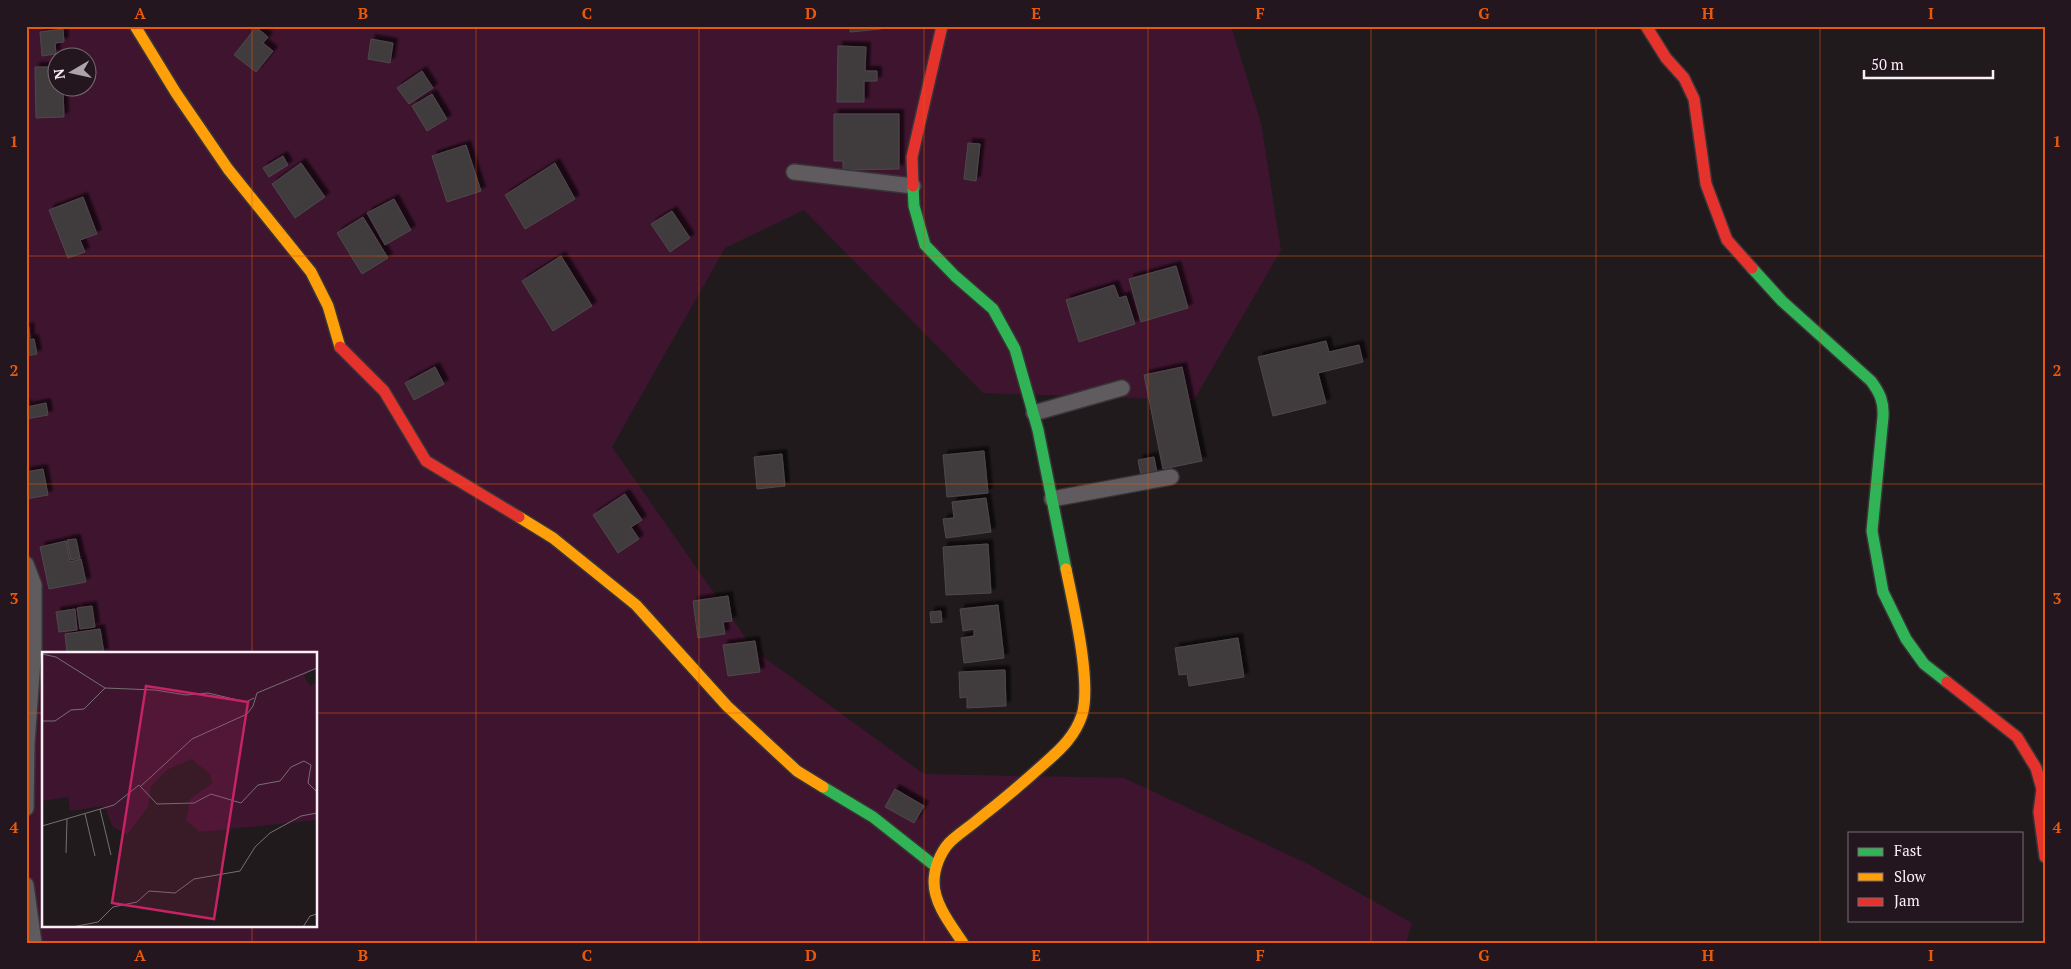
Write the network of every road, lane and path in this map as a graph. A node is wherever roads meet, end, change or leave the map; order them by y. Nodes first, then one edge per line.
1 (135, 26) edge
2 (942, 26) edge
3 (1646, 26) edge
4 (794, 172) dead end
5 (913, 186) junction
6 (1122, 388) dead end
7 (1034, 413) junction
8 (1171, 477) dead end
9 (1052, 499) junction
10 (26, 564) edge
11 (26, 808) edge
12 (2045, 857) edge
13 (935, 866) junction
14 (26, 885) edge
15 (34, 943) edge
16 (963, 943) edge

1 - 13 street
2 - 5 street
3 - 12 street
4 - 5 street
5 - 7 street
6 - 7 street
7 - 9 street
8 - 9 street
9 - 13 street
10 - 11 street
13 - 16 street
14 - 15 street

